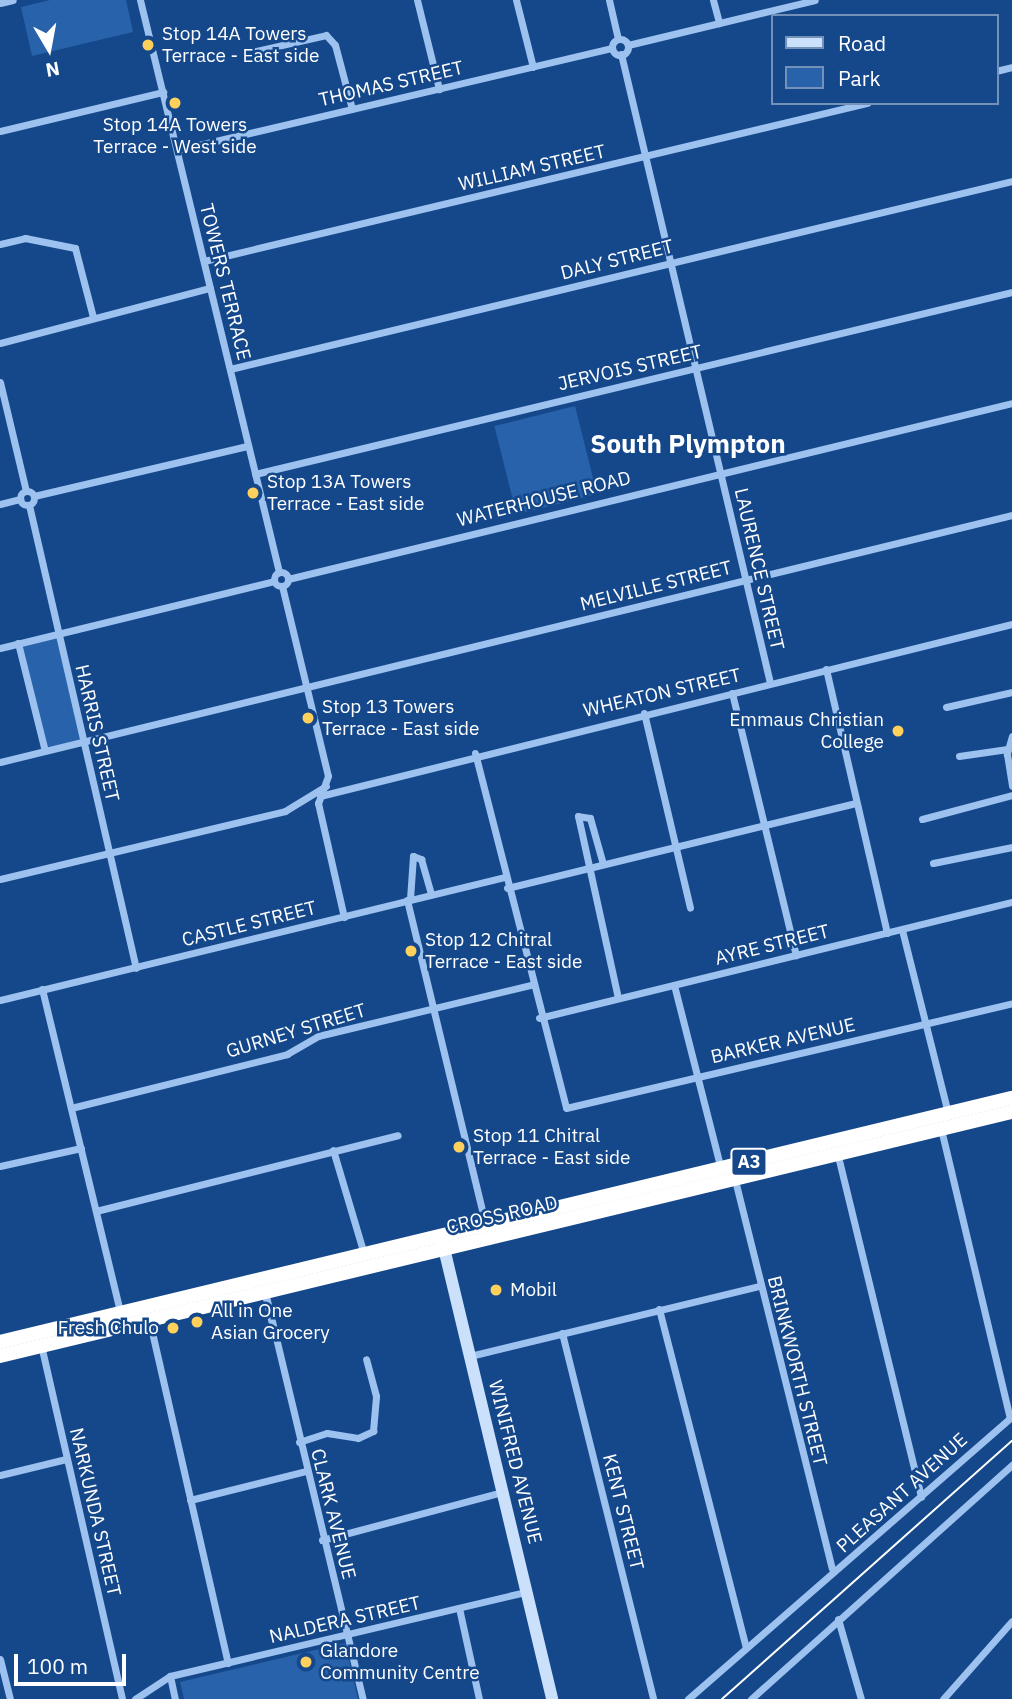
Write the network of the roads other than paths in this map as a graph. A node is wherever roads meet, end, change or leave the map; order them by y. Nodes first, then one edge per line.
1 (13, 0) edge
2 (141, 0) edge
3 (417, 0) edge
4 (516, 0) edge
5 (610, 0) edge
6 (713, 0) edge
7 (815, 0) edge
8 (0, 3) edge
9 (719, 23) junction
10 (618, 39) junction
11 (628, 45) junction
12 (612, 48) junction
13 (247, 53) dead end
14 (621, 54) junction
15 (533, 67) junction
16 (439, 89) junction
17 (163, 92) junction
18 (859, 105) edge
19 (352, 109) junction
20 (0, 131) edge
21 (177, 150) junction
22 (645, 158) junction
23 (1012, 181) edge
24 (0, 244) edge
25 (204, 261) junction
26 (670, 264) junction
27 (210, 288) junction
28 (1012, 292) edge
29 (93, 317) junction
30 (0, 343) edge
31 (230, 369) junction
32 (695, 369) junction
33 (0, 382) edge
34 (1012, 403) edge
35 (248, 446) junction
36 (720, 472) junction
37 (255, 474) junction
38 (26, 491) junction
39 (34, 496) junction
40 (20, 499) junction
41 (0, 504) edge
42 (29, 505) junction
43 (1012, 515) edge
44 (279, 572) junction
45 (288, 579) junction
46 (746, 581) junction
47 (274, 582) junction
48 (282, 586) junction
49 (1012, 624) edge
50 (57, 634) junction
51 (18, 643) junction
52 (0, 648) edge
53 (826, 669) junction
54 (770, 683) junction
55 (306, 687) junction
56 (1012, 692) edge
57 (733, 693) junction
58 (946, 706) dead end
59 (644, 713) junction
60 (1012, 736) edge
61 (83, 742) junction
62 (1007, 749) junction
63 (45, 751) junction
64 (475, 754) junction
65 (959, 756) dead end
66 (0, 762) edge
67 (326, 786) junction
68 (1012, 786) edge
69 (1012, 795) edge
70 (320, 796) junction
71 (856, 803) junction
72 (922, 820) dead end
73 (766, 825) junction
74 (676, 846) junction
75 (1012, 847) edge
76 (109, 853) junction
77 (933, 863) dead end
78 (603, 864) junction
79 (587, 868) junction
80 (505, 877) junction
81 (0, 879) edge
82 (507, 888) junction
83 (431, 894) junction
84 (409, 900) junction
85 (1012, 902) edge
86 (690, 908) dead end
87 (344, 917) junction
88 (902, 930) junction
89 (887, 933) junction
90 (796, 955) junction
91 (136, 968) junction
92 (531, 985) junction
93 (674, 985) junction
94 (43, 989) junction
95 (618, 998) junction
96 (0, 1000) edge
97 (1012, 1003) edge
98 (433, 1008) junction
99 (539, 1018) junction
100 (925, 1024) junction
101 (698, 1077) junction
102 (1012, 1098) edge
103 (71, 1108) junction
104 (1012, 1112) edge
105 (948, 1113) junction
106 (942, 1129) junction
107 (398, 1135) dead end
108 (81, 1148) junction
109 (836, 1148) junction
110 (333, 1150) junction
111 (0, 1166) edge
112 (721, 1168) junction
113 (735, 1180) junction
114 (661, 1190) junction
115 (96, 1211) junction
116 (487, 1231) junction
117 (442, 1242) junction
118 (364, 1254) junction
119 (263, 1285) junction
120 (760, 1286) junction
121 (659, 1309) junction
122 (148, 1313) junction
123 (122, 1319) junction
124 (562, 1333) junction
125 (39, 1339) junction
126 (0, 1342) edge
127 (0, 1356) edge
128 (470, 1356) junction
129 (366, 1359) dead end
130 (1011, 1417) edge
131 (299, 1442) junction
132 (66, 1459) junction
133 (1012, 1465) edge
134 (306, 1471) junction
135 (0, 1475) edge
136 (502, 1492) junction
137 (921, 1497) junction
138 (190, 1500) junction
139 (322, 1540) junction
140 (832, 1568) junction
141 (526, 1592) junction
142 (459, 1608) junction
143 (838, 1619) junction
144 (1012, 1621) edge
145 (348, 1637) junction
146 (746, 1647) junction
147 (0, 1659) edge
148 (228, 1663) junction
149 (170, 1676) junction
150 (9, 1699) edge
151 (122, 1699) edge
152 (135, 1699) edge
153 (175, 1699) edge
154 (363, 1699) edge
155 (479, 1699) edge
156 (552, 1699) edge
157 (653, 1699) edge
158 (688, 1699) edge
159 (751, 1699) edge
160 (861, 1699) edge
161 (943, 1699) edge

1 - 8 street
2 - 17 street, TOWERS TERRACE
3 - 16 street
4 - 15 street
5 - 10 street
6 - 9 street
7 - 9 street
9 - 11 street
10 - 11 street
10 - 12 street
11 - 14 street
12 - 14 street
12 - 15 street, THOMAS STREET
13 - 19 street
14 - 22 street, LAURENCE STREET
15 - 16 street, THOMAS STREET
16 - 19 street, THOMAS STREET
17 - 20 street
17 - 21 street, TOWERS TERRACE
18 - 22 street, WILLIAM STREET
19 - 21 street, THOMAS STREET
21 - 25 street, TOWERS TERRACE
22 - 25 street, WILLIAM STREET
22 - 26 street, LAURENCE STREET
23 - 26 street, DALY STREET
24 - 29 street
25 - 27 street, TOWERS TERRACE
26 - 31 street, DALY STREET
26 - 32 street, LAURENCE STREET
27 - 29 street
27 - 31 street, TOWERS TERRACE
28 - 32 street, JERVOIS STREET
29 - 30 street
31 - 35 street, TOWERS TERRACE
32 - 36 street, LAURENCE STREET
32 - 37 street, JERVOIS STREET
33 - 38 street
34 - 36 street, WATERHOUSE ROAD
35 - 37 street, TOWERS TERRACE
35 - 39 street
36 - 45 street, WATERHOUSE ROAD
36 - 46 street, LAURENCE STREET
37 - 44 street, TOWERS TERRACE
38 - 39 street
38 - 40 street
39 - 42 street
40 - 41 street
40 - 42 street
42 - 50 street, HARRIS STREET
43 - 46 street, MELVILLE STREET
44 - 45 street
44 - 47 street
45 - 48 street
46 - 54 street, LAURENCE STREET
46 - 55 street, MELVILLE STREET
47 - 48 street
47 - 50 street
48 - 55 street
49 - 53 street, WHEATON STREET
50 - 51 street
50 - 61 street, HARRIS STREET
51 - 52 street
51 - 63 street
53 - 54 street, WHEATON STREET
53 - 71 street
54 - 57 street, WHEATON STREET
55 - 61 street, MELVILLE STREET
55 - 67 street
56 - 58 street
57 - 59 street, WHEATON STREET
57 - 73 street
59 - 64 street, WHEATON STREET
59 - 74 street
60 - 62 street
61 - 63 street, MELVILLE STREET
61 - 76 street, HARRIS STREET
62 - 65 street
62 - 68 street
63 - 66 street, MELVILLE STREET
64 - 70 street, WHEATON STREET
64 - 80 street
67 - 70 street
67 - 76 street
69 - 72 street
70 - 87 street
71 - 73 street
71 - 89 street
73 - 74 street
73 - 90 street
74 - 78 street
74 - 86 street
75 - 77 street
76 - 81 street
76 - 91 street, HARRIS STREET
78 - 79 street
78 - 79 street
79 - 82 street
79 - 95 street
80 - 82 street
80 - 83 street, CASTLE STREET
82 - 92 street
83 - 84 street, CASTLE STREET
83 - 84 street
84 - 87 street, CASTLE STREET
84 - 98 street
85 - 88 street, AYRE STREET
87 - 91 street, CASTLE STREET
88 - 89 street, AYRE STREET
88 - 100 street
89 - 90 street, AYRE STREET
90 - 93 street, AYRE STREET
91 - 94 street, CASTLE STREET
92 - 98 street, GURNEY STREET
92 - 99 street
93 - 95 street, AYRE STREET
93 - 101 street
94 - 96 street, CASTLE STREET
94 - 103 street
95 - 99 street, AYRE STREET
97 - 100 street, BARKER AVENUE
98 - 103 street, GURNEY STREET
98 - 116 street
99 - 101 street, BARKER AVENUE
100 - 101 street, BARKER AVENUE
100 - 105 street
101 - 112 street
102 - 105 highway, CROSS ROAD / A3
103 - 108 street
104 - 106 highway, CROSS ROAD / A3
105 - 109 highway, CROSS ROAD / A3
106 - 109 highway, CROSS ROAD / A3
106 - 130 street
107 - 110 street
108 - 111 street
108 - 115 street
109 - 112 highway, CROSS ROAD / A3
109 - 113 highway, CROSS ROAD / A3
109 - 137 street
110 - 115 street
110 - 118 street
112 - 114 highway, CROSS ROAD / A3
113 - 114 highway, CROSS ROAD / A3
113 - 120 street, BRINKWORTH STREET
114 - 116 highway, CROSS ROAD / A3
115 - 123 street
116 - 117 highway, CROSS ROAD / A3
117 - 118 highway, CROSS ROAD / A3
117 - 119 highway, CROSS ROAD / A3
117 - 128 street, WINIFRED AVENUE
118 - 119 highway, CROSS ROAD / A3
119 - 122 highway, CROSS ROAD / A3
119 - 131 street, CLARK AVENUE
120 - 121 street
120 - 140 street, BRINKWORTH STREET
121 - 124 street
121 - 146 street
122 - 123 highway, CROSS ROAD / A3
122 - 138 street
123 - 125 highway, CROSS ROAD / A3
124 - 128 street
124 - 157 street, KENT STREET
125 - 126 highway, CROSS ROAD / A3
125 - 127 highway, CROSS ROAD / A3
125 - 132 street, NARKUNDA STREET
128 - 136 street, WINIFRED AVENUE
129 - 131 street
130 - 137 street, PLEASANT AVENUE
131 - 134 street, CLARK AVENUE
132 - 135 street
132 - 151 street, NARKUNDA STREET
133 - 143 street
134 - 138 street
134 - 139 street, CLARK AVENUE
136 - 139 street
136 - 141 street, WINIFRED AVENUE
137 - 140 street, PLEASANT AVENUE
138 - 148 street
139 - 145 street, CLARK AVENUE
140 - 146 street, PLEASANT AVENUE
141 - 142 street, NALDERA STREET
141 - 156 street, WINIFRED AVENUE
142 - 145 street, NALDERA STREET
142 - 155 street
143 - 159 street
143 - 160 street
144 - 161 street
145 - 148 street, NALDERA STREET
145 - 154 street, CLARK AVENUE
146 - 158 street, PLEASANT AVENUE
147 - 150 street
148 - 149 street, NALDERA STREET
149 - 152 street, NALDERA STREET
149 - 153 street

